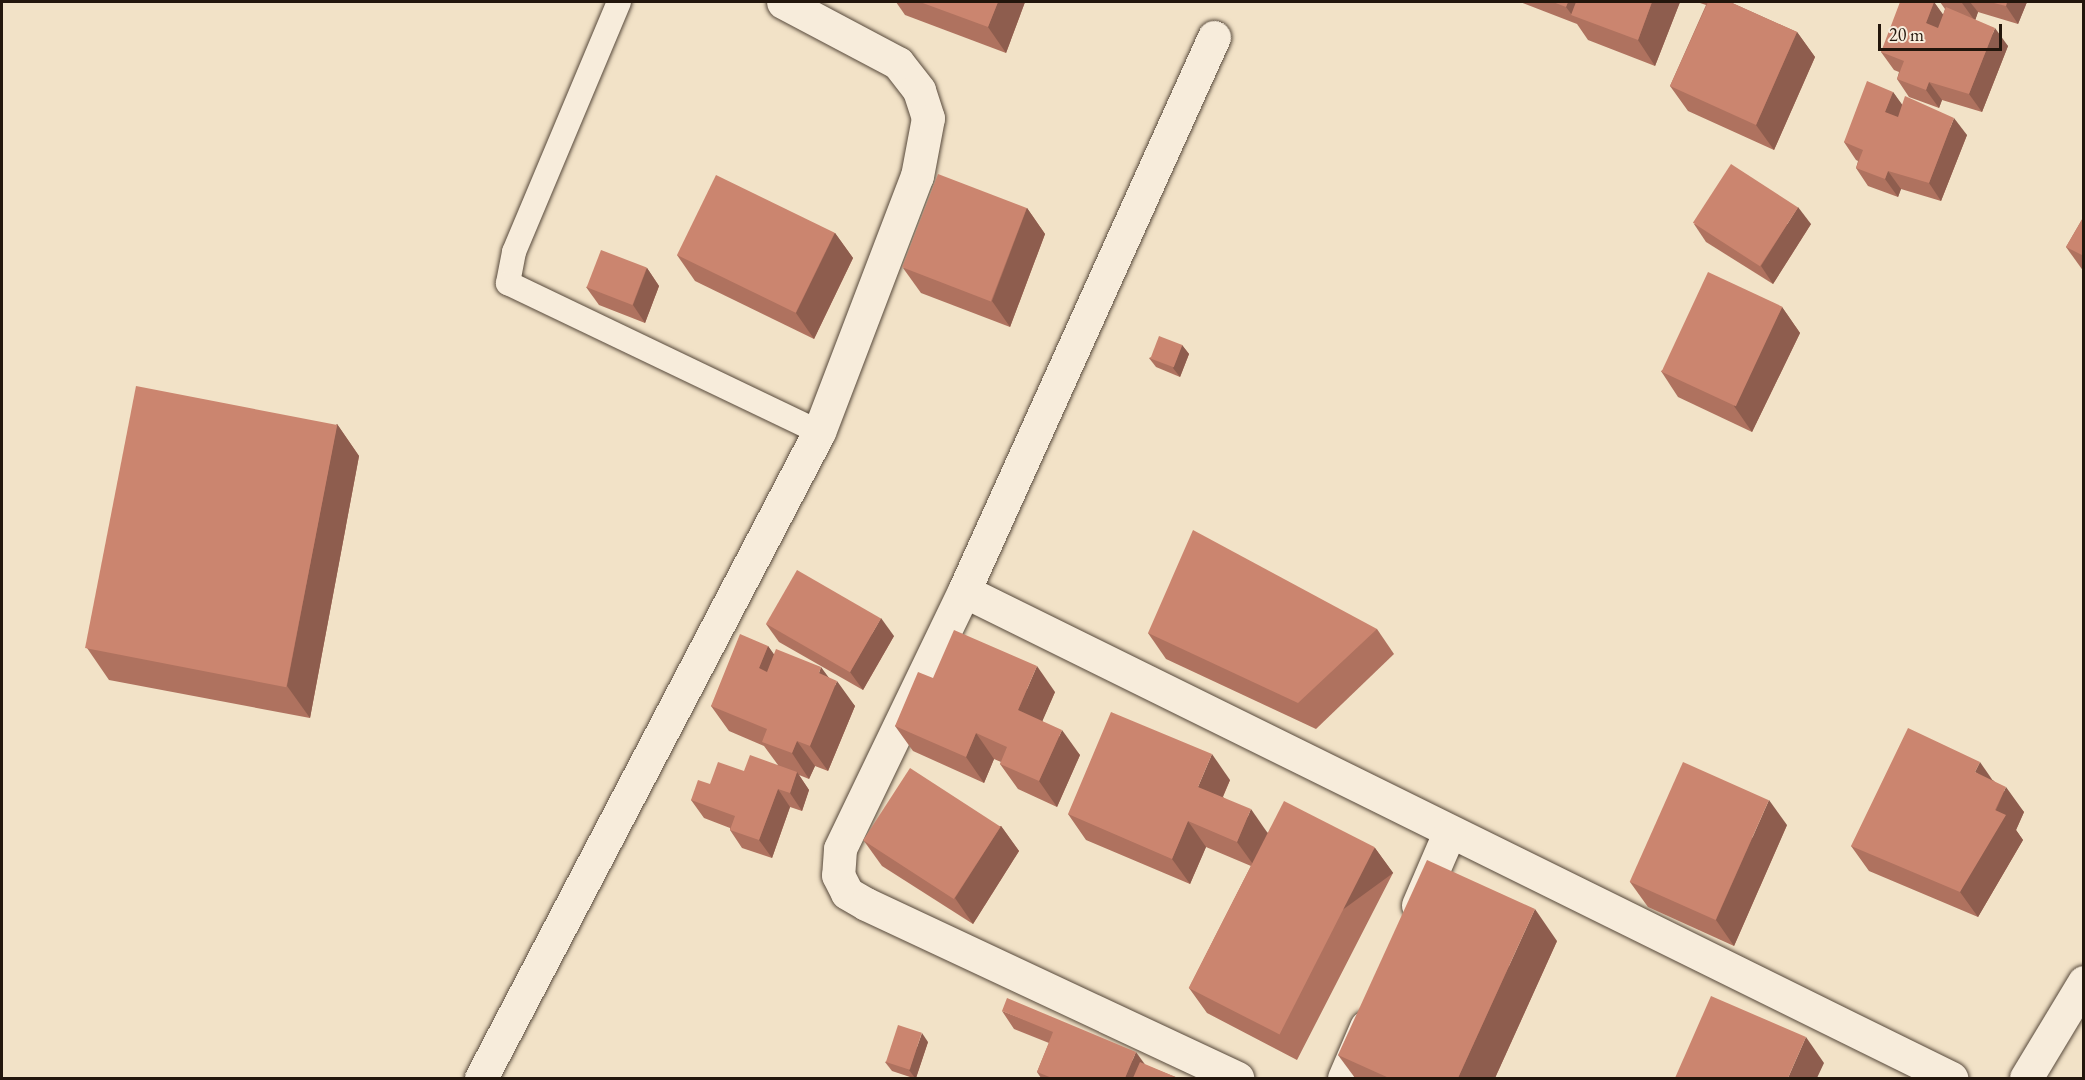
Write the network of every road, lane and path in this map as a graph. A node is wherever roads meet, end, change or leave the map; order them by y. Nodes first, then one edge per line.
1 (619, 2) edge
2 (783, 2) edge
3 (1214, 37) dead end
4 (819, 432) junction
5 (964, 591) junction
6 (1449, 832) junction
7 (1404, 939) edge
8 (2084, 982) edge
9 (1381, 993) edge
10 (481, 1078) edge
11 (1237, 1078) edge
12 (1344, 1078) edge
13 (1951, 1078) edge
14 (2026, 1078) edge

1 - 4 lane
2 - 4 street
3 - 5 street
4 - 10 street
5 - 6 street
5 - 11 street
6 - 7 street
6 - 13 street
8 - 14 street
9 - 12 street

